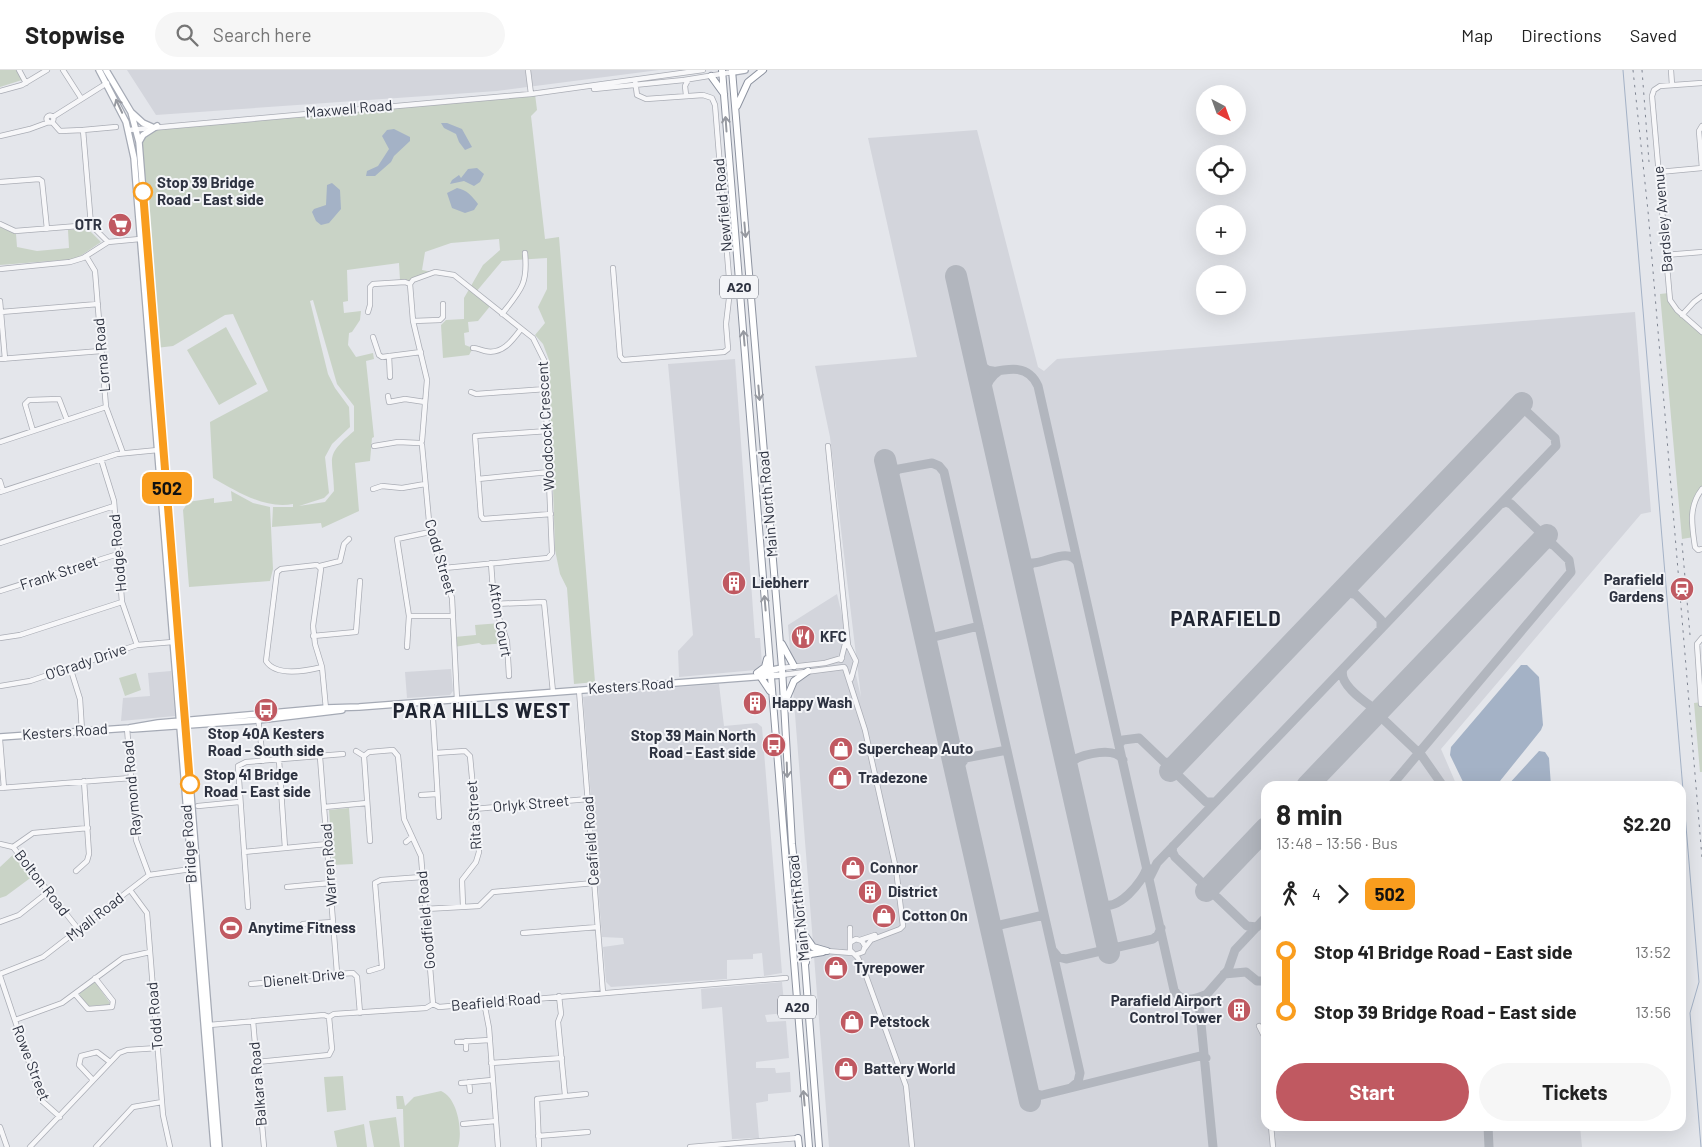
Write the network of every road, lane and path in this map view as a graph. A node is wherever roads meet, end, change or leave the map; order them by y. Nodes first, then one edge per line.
1 (19, 70) edge
2 (47, 70) edge
3 (63, 70) edge
4 (99, 70) edge
5 (528, 70) edge
6 (703, 70) edge
7 (745, 70) edge
8 (763, 70) edge
9 (1671, 70) edge
10 (733, 71) edge
11 (723, 72) edge
12 (108, 73) edge
13 (668, 75) junction
14 (711, 76) junction
15 (688, 80) junction
16 (107, 82) junction
17 (669, 82) junction
18 (1702, 82) edge
19 (26, 83) junction
20 (635, 83) junction
21 (1672, 85) junction
22 (0, 91) edge
23 (531, 94) junction
24 (686, 95) junction
25 (724, 95) junction
26 (81, 98) junction
27 (131, 112) junction
28 (735, 114) junction
29 (50, 120) junction
30 (154, 126) junction
31 (1702, 126) edge
32 (116, 127) dead end
33 (136, 128) junction
34 (83, 130) junction
35 (129, 130) junction
36 (0, 136) edge
37 (139, 142) junction
38 (1702, 168) edge
39 (1659, 172) junction
40 (0, 182) edge
41 (0, 224) edge
42 (91, 225) junction
43 (47, 229) junction
44 (143, 239) junction
45 (108, 242) junction
46 (1702, 252) edge
47 (525, 253) dead end
48 (86, 256) junction
49 (1666, 256) junction
50 (613, 268) dead end
51 (0, 269) edge
52 (410, 284) junction
53 (1702, 296) edge
54 (0, 302) edge
55 (98, 304) junction
56 (443, 304) dead end
57 (1, 312) edge
58 (368, 312) dead end
59 (502, 314) junction
60 (1682, 315) junction
61 (413, 321) junction
62 (521, 329) junction
63 (1702, 332) edge
64 (373, 337) dead end
65 (473, 348) dead end
66 (101, 351) junction
67 (421, 352) junction
68 (389, 356) junction
69 (2, 359) edge
70 (390, 376) dead end
71 (546, 389) junction
72 (471, 392) dead end
73 (388, 396) dead end
74 (425, 402) junction
75 (106, 407) junction
76 (68, 420) junction
77 (33, 431) junction
78 (548, 431) junction
79 (0, 442) edge
80 (421, 443) junction
81 (374, 446) dead end
82 (828, 446) dead end
83 (161, 450) junction
84 (122, 453) junction
85 (101, 459) junction
86 (549, 472) junction
87 (478, 479) junction
88 (0, 481) edge
89 (425, 484) junction
90 (373, 489) dead end
91 (1702, 489) edge
92 (2, 492) edge
93 (114, 506) junction
94 (551, 514) junction
95 (430, 532) junction
96 (349, 538) dead end
97 (0, 543) edge
98 (1699, 549) edge
99 (118, 554) junction
100 (491, 563) junction
101 (320, 566) junction
102 (444, 568) junction
103 (360, 581) dead end
104 (0, 591) edge
105 (122, 602) junction
106 (494, 604) junction
107 (409, 616) junction
108 (453, 616) junction
109 (847, 631) junction
110 (313, 636) junction
111 (0, 638) edge
112 (780, 638) junction
113 (1702, 638) edge
114 (176, 642) junction
115 (137, 645) junction
116 (407, 647) dead end
117 (768, 652) junction
118 (851, 654) junction
119 (842, 657) junction
120 (794, 666) junction
121 (854, 666) junction
122 (322, 667) junction
123 (844, 667) junction
124 (70, 668) junction
125 (782, 671) junction
126 (808, 671) junction
127 (770, 673) junction
128 (758, 674) junction
129 (508, 676) dead end
130 (851, 683) junction
131 (0, 686) edge
132 (579, 690) junction
133 (553, 692) junction
134 (772, 697) junction
135 (457, 700) junction
136 (432, 702) junction
137 (784, 704) junction
138 (1701, 704) edge
139 (326, 710) junction
140 (258, 717) junction
141 (183, 724) junction
142 (196, 725) junction
143 (128, 728) junction
144 (82, 731) junction
145 (187, 736) junction
146 (0, 738) edge
147 (356, 751) dead end
148 (435, 753) junction
149 (344, 754) dead end
150 (320, 756) junction
151 (364, 756) junction
152 (279, 760) junction
153 (262, 761) junction
154 (131, 778) junction
155 (84, 782) junction
156 (2, 788) edge
157 (437, 794) junction
158 (421, 795) dead end
159 (588, 799) junction
160 (239, 802) junction
161 (367, 803) junction
162 (198, 806) dead end
163 (324, 807) junction
164 (474, 809) junction
165 (438, 817) dead end
166 (88, 828) junction
167 (412, 837) junction
168 (406, 842) dead end
169 (371, 843) dead end
170 (0, 844) edge
171 (327, 844) junction
172 (13, 847) junction
173 (285, 848) junction
174 (244, 852) junction
175 (194, 869) junction
176 (76, 871) dead end
177 (149, 875) junction
178 (422, 877) junction
179 (330, 883) junction
180 (594, 883) junction
181 (287, 887) dead end
182 (130, 890) junction
183 (48, 892) junction
184 (463, 906) junction
185 (248, 908) dead end
186 (425, 909) junction
187 (0, 922) edge
188 (333, 922) junction
189 (598, 927) junction
190 (79, 930) junction
191 (298, 930) dead end
192 (802, 931) junction
193 (523, 933) dead end
194 (881, 934) junction
195 (859, 940) junction
196 (850, 943) junction
197 (864, 950) junction
198 (828, 951) junction
199 (150, 952) junction
200 (853, 953) junction
201 (805, 965) junction
202 (369, 971) dead end
203 (865, 972) junction
204 (337, 973) junction
205 (0, 975) edge
206 (95, 978) junction
207 (786, 978) dead end
208 (251, 984) dead end
209 (603, 993) junction
210 (75, 994) junction
211 (559, 996) junction
212 (484, 1002) junction
213 (433, 1004) junction
214 (360, 1013) junction
215 (329, 1017) junction
216 (15, 1020) junction
217 (253, 1021) junction
218 (207, 1025) junction
219 (1258, 1026) dead end
220 (1261, 1031) edge
221 (489, 1040) junction
222 (466, 1041) junction
223 (457, 1042) dead end
224 (158, 1048) junction
225 (466, 1050) dead end
226 (562, 1058) junction
227 (110, 1062) junction
228 (256, 1062) junction
229 (491, 1063) junction
230 (94, 1080) junction
231 (492, 1080) junction
232 (469, 1082) junction
233 (461, 1083) dead end
234 (470, 1090) dead end
235 (586, 1094) dead end
236 (565, 1095) junction
237 (162, 1102) junction
238 (60, 1117) junction
239 (496, 1121) junction
240 (463, 1124) dead end
241 (0, 1127) edge
242 (1271, 1131) edge
243 (588, 1132) dead end
244 (538, 1136) junction
245 (798, 1138) joint
246 (7, 1147) edge
247 (30, 1147) edge
248 (96, 1147) edge
249 (170, 1147) edge
250 (214, 1147) edge
251 (219, 1147) edge
252 (264, 1147) edge
253 (498, 1147) edge
254 (539, 1147) edge
255 (690, 1147) edge
256 (799, 1147) edge
257 (809, 1147) edge
258 (819, 1147) edge
259 (912, 1147) edge
260 (1273, 1147) edge

1 - 19 street
2 - 19 street
3 - 26 street
4 - 16 main road, Bridge Road
5 - 23 street
6 - 13 street, Maxwell Road
7 - 10 main road
8 - 28 highway
9 - 21 street
10 - 11 street, Maxwell Road
10 - 28 highway, Main North Road / A20
11 - 14 street, Maxwell Road
11 - 25 highway, Main North Road / A20
12 - 16 street
12 - 27 main road, Bridge Road
13 - 17 street
13 - 20 street, Maxwell Road
14 - 15 street, Maxwell Road
14 - 25 highway
15 - 17 street, Maxwell Road
15 - 24 street
16 - 26 street
35 -> 16 main road, Bridge Road
17 - 20 street, Maxwell Road
18 - 21 street
19 - 22 street
20 - 23 street, Maxwell Road
20 - 24 street, Newfield Road
21 - 39 street, Bardsley Avenue
23 - 30 street, Maxwell Road
24 - 50 street, Newfield Road
117 -> 25 highway, Main North Road / A20
26 - 29 street
27 - 30 main road
27 - 33 main road, Bridge Road
28 -> 112 highway, Main North Road / A20
29 - 34 street
29 - 36 street
30 - 33 street, Maxwell Road
30 - 37 main road
31 - 38 street
32 - 34 street
33 - 35 street, Maxwell Road
33 - 37 main road, Bridge Road
34 - 42 street
35 - 44 main road, Bridge Road
37 - 44 main road, Bridge Road
38 - 39 street
39 - 49 street, Bardsley Avenue
40 - 43 street
41 - 43 street
42 - 43 street
42 - 45 street
44 - 45 street
44 - 83 main road, Bridge Road
45 - 48 street
46 - 49 street
47 - 59 street
48 - 51 street
48 - 55 street, Lorna Road
49 - 60 street, Bardsley Avenue
52 - 58 street
52 - 59 street, Woodcock Crescent
52 - 61 street, Codd Street
53 - 60 street
54 - 57 street
55 - 57 street
55 - 66 street, Lorna Road
56 - 61 street
57 - 69 street
59 - 62 street, Woodcock Crescent
60 - 63 street, Bardsley Avenue
61 - 67 street, Codd Street
62 - 65 street
62 - 71 street, Woodcock Crescent
64 - 68 street
66 - 69 street
66 - 75 street, Lorna Road
67 - 68 street
67 - 74 street, Codd Street
68 - 70 street
71 - 72 street
71 - 78 street, Woodcock Crescent
73 - 74 street
74 - 80 street, Codd Street
75 - 76 street
75 - 84 street, Lorna Road
76 - 77 street
76 - 77 street
77 - 79 street
78 - 86 street, Woodcock Crescent
78 - 87 street
80 - 81 street
80 - 89 street, Codd Street
82 - 109 street
83 - 84 street
83 - 114 main road, Bridge Road
84 - 85 street
85 - 92 street
85 - 93 street, Hodge Road
86 - 87 street
86 - 94 street, Woodcock Crescent
87 - 94 street
88 - 92 street
89 - 90 street
89 - 95 street, Codd Street
91 - 98 street
93 - 97 street
93 - 99 street, Hodge Road
94 - 100 street, Woodcock Crescent
95 - 102 street, Codd Street
95 - 107 street
96 - 101 street
99 - 104 street, Frank Street
99 - 105 street, Hodge Road
100 - 102 street, Woodcock Crescent
100 - 106 street, Afton Court
101 - 110 street
101 - 122 street
102 - 108 street, Codd Street
103 - 110 street
105 - 111 street
105 - 115 street, Hodge Road
106 - 129 street, Afton Court
106 - 133 street
107 - 108 street
107 - 116 street
108 - 135 street, Codd Street
109 - 118 street
109 - 119 street
110 - 122 street
112 - 120 highway
112 - 125 highway, Main North Road / A20
113 - 138 street
114 - 115 street, O'Grady Drive
114 - 141 main road, Bridge Road
115 - 124 street, O'Grady Drive
117 - 127 highway, Main North Road / A20
117 - 128 highway
118 - 119 street, Kesters Road
118 - 121 street
119 - 120 street, Kesters Road
119 - 123 street
120 - 125 street, Kesters Road
121 - 123 street, Kesters Road
121 - 130 street
122 - 139 street
123 - 126 street, Kesters Road
123 - 130 street
124 - 131 street, O'Grady Drive
124 - 144 street
125 - 126 street, Kesters Road
125 - 127 main road, Kesters Road
125 - 137 highway, Main North Road / A20
126 - 137 highway
127 - 128 main road, Kesters Road
127 - 134 highway, Main North Road / A20
128 - 132 main road, Kesters Road
128 - 134 highway
130 - 194 street
132 - 133 main road, Kesters Road
132 - 159 street, Ceafield Road
133 - 135 main road, Kesters Road
257 -> 134 highway, Main North Road / A20
135 - 136 main road, Kesters Road
136 - 139 main road, Kesters Road
136 - 148 street
137 -> 192 highway, Main North Road / A20
139 - 140 main road, Kesters Road
140 - 141 main road, Kesters Road
140 - 142 main road, Kesters Road
140 - 153 street
141 - 142 main road, Kesters Road
141 - 143 main road, Kesters Road
141 - 145 main road, Bridge Road
141 - 175 main road, Bridge Road
142 - 145 main road
143 - 144 main road, Kesters Road
143 - 154 street, Raymond Road
144 - 146 main road, Kesters Road
145 - 175 main road, Bridge Road
146 - 156 street
147 - 151 street
148 - 157 street
148 - 164 street, Rita Street
149 - 150 street
150 - 152 street
150 - 163 street, Warren Road
151 - 161 street
151 - 167 street, Goodfield Road
152 - 153 street
152 - 173 street
153 - 160 street
154 - 155 street
154 - 177 street, Raymond Road
155 - 156 street
155 - 166 street
157 - 158 street
157 - 165 street
159 - 164 street, Orlyk Street
159 - 180 street, Ceafield Road
160 - 162 street
160 - 174 street
161 - 163 street
161 - 169 street
163 - 171 street, Warren Road
164 - 184 street, Rita Street
166 - 172 street
166 - 176 street
167 - 168 street
167 - 178 street, Goodfield Road
170 - 172 street, Bolton Road
171 - 173 street
171 - 179 street, Warren Road
172 - 183 street, Bolton Road
173 - 174 street
174 - 185 street
175 - 177 street
175 - 218 main road, Bridge Road
177 - 182 street, Myall Road
178 - 186 street, Goodfield Road
178 - 202 street
179 - 181 street
179 - 188 street, Warren Road
180 - 184 street
180 - 189 street, Ceafield Road
182 - 190 street, Myall Road
182 - 199 street, Todd Road
183 - 187 street
183 - 190 street, Bolton Road
184 - 186 street
186 - 213 street, Goodfield Road
188 - 191 street
188 - 204 street, Warren Road
189 - 193 street
189 - 209 street, Ceafield Road
190 - 205 street, Myall Road
192 - 198 highway
192 - 201 highway, Main North Road / A20
194 - 195 street
194 - 197 street
195 - 196 street
195 - 196 street
195 - 197 street
196 - 198 street
196 - 200 street
197 - 200 street
197 - 203 street
198 - 200 street
198 - 201 highway
199 - 206 street
199 - 224 street, Todd Road
200 - 203 street
201 - 258 highway, Main North Road / A20
203 - 259 street
204 - 208 street, Dienelt Drive
204 - 214 street, Dienelt Drive
205 - 216 street, Rowe Street
206 - 210 street
206 - 210 street
207 - 209 street, Beafield Road
209 - 211 street, Beafield Road
210 - 216 street
211 - 212 street, Beafield Road
211 - 226 street
212 - 213 street, Beafield Road
212 - 221 street
213 - 214 street, Beafield Road
214 - 215 street, Beafield Road
215 - 217 street, Beafield Road
215 - 228 street
216 - 238 street, Rowe Street
217 - 218 street, Beafield Road
217 - 228 street, Balkara Road
218 - 250 main road, Bridge Road
218 - 251 main road, Bridge Road
219 - 220 street
221 - 222 street
221 - 229 street
222 - 223 street
222 - 225 street
224 - 227 street
224 - 237 street, Todd Road
226 - 229 street
226 - 236 street
227 - 230 street
227 - 230 street
228 - 252 street, Balkara Road
229 - 231 street
230 - 238 street
231 - 232 street
231 - 239 street
232 - 233 street
232 - 234 street
235 - 236 street
236 - 244 street
237 - 248 street
237 - 249 street, Todd Road
238 - 247 street
239 - 240 street
239 - 253 street
241 - 246 street
242 - 260 street
243 - 244 street
244 - 254 street
245 - 255 street
245 - 256 highway

